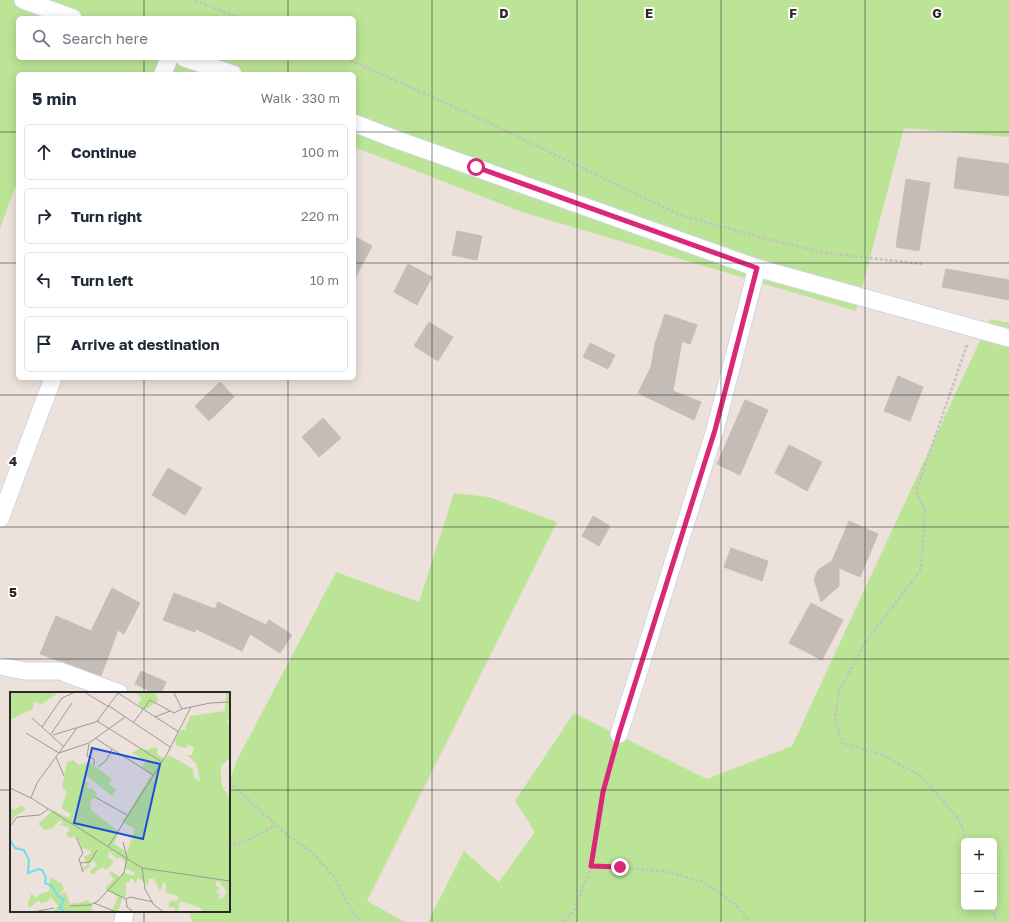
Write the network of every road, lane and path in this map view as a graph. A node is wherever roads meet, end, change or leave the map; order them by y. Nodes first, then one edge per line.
1 (23, 0) edge
2 (195, 0) edge
3 (67, 16) edge
4 (233, 16) edge
5 (168, 60) edge
6 (190, 60) edge
7 (349, 60) edge
8 (164, 72) edge
9 (226, 72) edge
10 (356, 123) edge
11 (923, 264) dead end
12 (757, 268) junction
13 (973, 328) junction
14 (1009, 338) edge
15 (52, 380) edge
16 (0, 519) edge
17 (0, 666) edge
18 (116, 692) edge
19 (619, 734) joint
20 (230, 783) edge
21 (276, 825) junction
22 (966, 838) edge
23 (230, 846) edge
24 (591, 866) junction
25 (993, 910) edge
26 (125, 912) edge
27 (123, 922) edge
28 (362, 922) edge
29 (564, 922) edge
30 (750, 922) edge
31 (997, 922) edge

1 - 3 street
2 - 4 path
5 - 8 street
6 - 9 street
7 - 11 path
10 - 12 street
12 - 13 street
12 - 19 street
13 - 14 street
13 - 22 path
15 - 16 street
17 - 18 street
19 - 24 path
20 - 21 path
21 - 23 path
21 - 28 path
24 - 29 path
24 - 30 path
25 - 31 path
26 - 27 street

